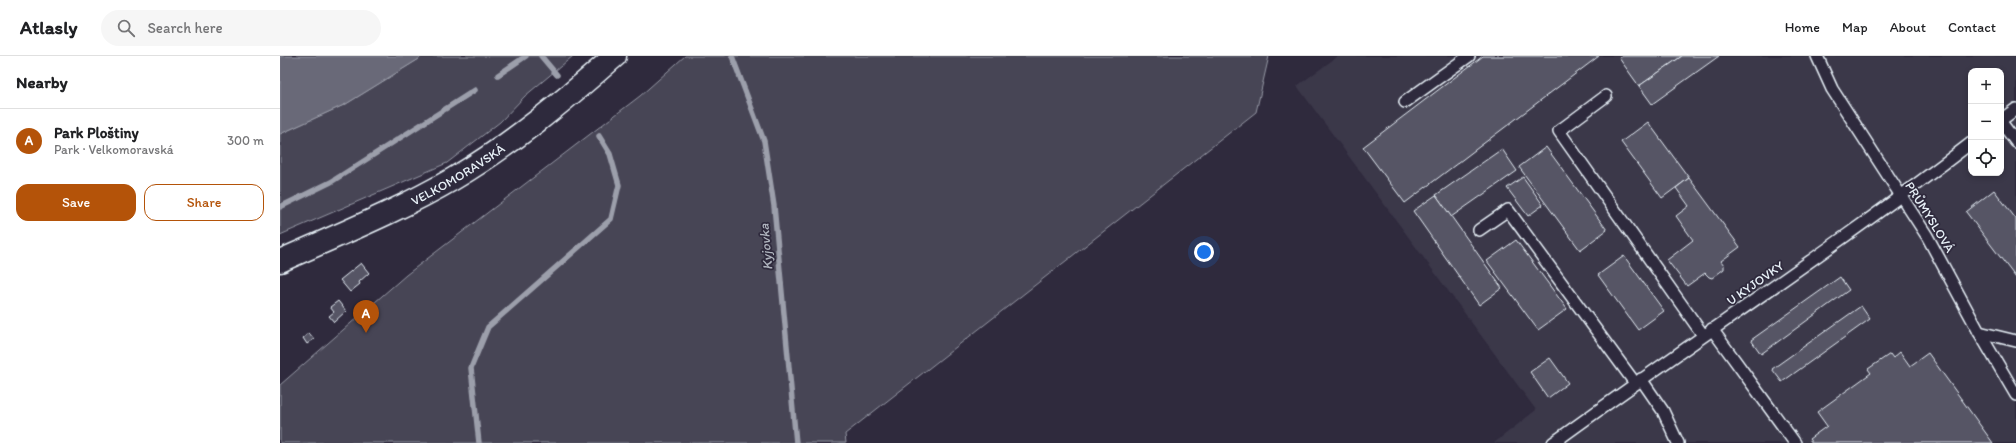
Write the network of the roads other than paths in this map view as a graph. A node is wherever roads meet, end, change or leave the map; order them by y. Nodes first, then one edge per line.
1 (615, 56) edge
2 (1469, 56) edge
3 (1817, 56) edge
4 (1606, 96) dead end
5 (1405, 102) dead end
6 (2016, 109) edge
7 (2004, 119) edge
8 (2004, 125) edge
9 (2016, 142) edge
10 (1968, 145) edge
11 (1901, 197) junction
12 (1479, 230) dead end
13 (280, 260) edge
14 (1708, 332) junction
15 (1979, 332) junction
16 (2016, 341) edge
17 (1638, 381) junction
18 (2016, 395) edge
19 (1553, 443) edge
20 (1678, 443) edge
21 (1795, 443) edge

1 - 13 street, VELKOMORAVSKÁ
2 - 5 lane
3 - 11 lane, PRŮMYSLOVÁ
4 - 14 lane
6 - 7 lane
8 - 9 lane
10 - 11 lane, U KYJOVKY
11 - 14 lane, U KYJOVKY
11 - 15 lane, PRŮMYSLOVÁ
12 - 17 lane
14 - 17 lane, U KYJOVKY
14 - 21 lane
15 - 16 lane
15 - 18 lane, PRŮMYSLOVÁ
17 - 19 lane, U KYJOVKY
17 - 20 lane

